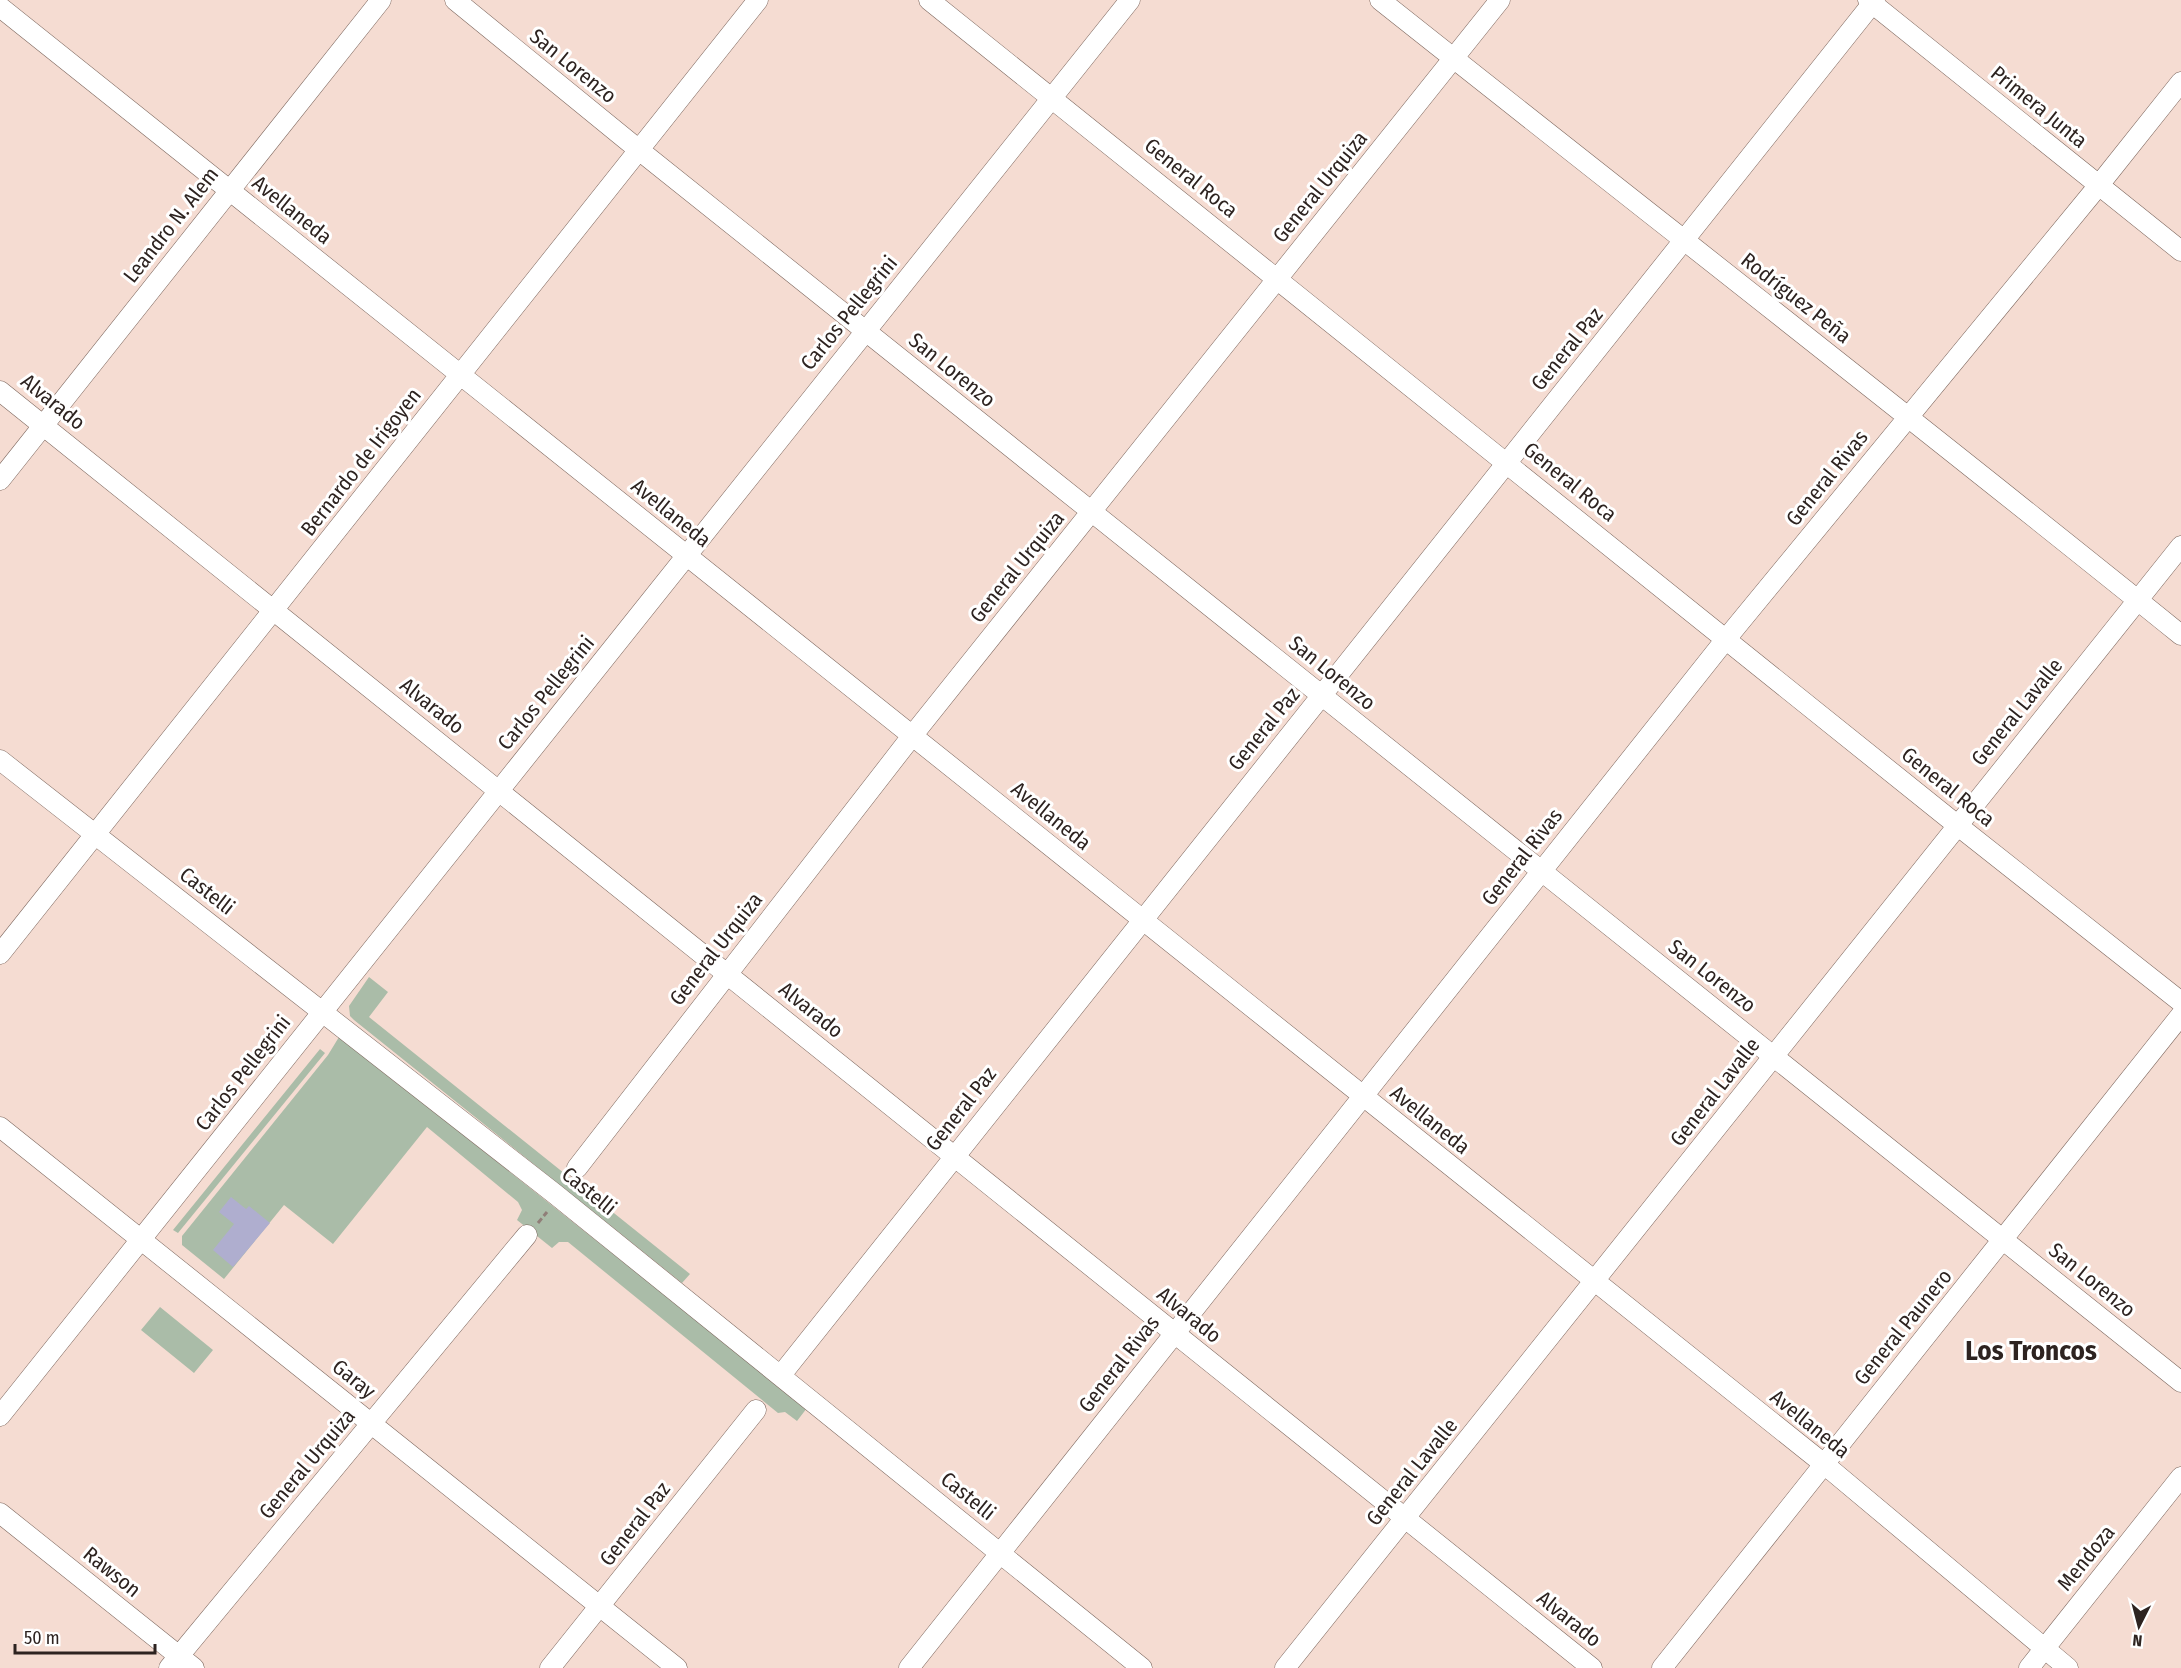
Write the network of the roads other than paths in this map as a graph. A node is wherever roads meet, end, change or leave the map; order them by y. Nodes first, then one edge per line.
1 (381, 0) edge
2 (454, 0) edge
3 (759, 0) edge
4 (929, 0) edge
5 (1130, 0) edge
6 (1380, 0) edge
7 (1500, 0) edge
8 (1872, 1) edge
9 (0, 7) edge
10 (1454, 58) junction
11 (2181, 82) edge
12 (1052, 98) junction
13 (639, 150) junction
14 (2098, 185) junction
15 (229, 190) junction
16 (1683, 241) junction
17 (2181, 251) edge
18 (1278, 279) junction
19 (866, 331) junction
20 (460, 375) junction
21 (0, 391) edge
22 (1909, 416) junction
23 (43, 425) junction
24 (1507, 462) junction
25 (0, 480) edge
26 (1092, 512) junction
27 (2181, 546) edge
28 (686, 556) junction
29 (2137, 599) junction
30 (274, 610) junction
31 (2181, 635) edge
32 (1726, 639) junction
33 (1322, 695) junction
34 (912, 736) junction
35 (0, 760) edge
36 (499, 791) junction
37 (1957, 825) junction
38 (95, 835) junction
39 (1541, 872) junction
40 (1143, 920) junction
41 (0, 954) edge
42 (728, 973) junction
43 (2181, 1002) edge
44 (322, 1010) junction
45 (2181, 1015) edge
46 (1774, 1056) junction
47 (1362, 1097) junction
48 (0, 1127) edge
49 (954, 1157) junction
50 (577, 1168) dead end
51 (527, 1235) road end
52 (2003, 1239) junction
53 (141, 1240) junction
54 (1594, 1283) junction
55 (1174, 1334) junction
56 (781, 1376) junction
57 (2181, 1382) edge
58 (756, 1410) dead end
59 (0, 1416) edge
60 (372, 1424) junction
61 (1824, 1464) junction
62 (2181, 1478) edge
63 (0, 1513) edge
64 (1406, 1518) junction
65 (1000, 1553) junction
66 (600, 1606) junction
67 (2044, 1650) junction
68 (173, 1662) edge
69 (194, 1668) edge
70 (550, 1668) edge
71 (677, 1668) edge
72 (909, 1668) edge
73 (1142, 1668) edge
74 (1286, 1668) edge
75 (1592, 1668) edge
76 (1662, 1668) edge
77 (2029, 1668) edge
78 (2068, 1668) edge

1 - 15 street, Leandro N. Alem
2 - 13 street, San Lorenzo
3 - 13 street, Bernardo de Irigoyen
4 - 12 street, General Roca
5 - 12 street, Carlos Pellegrini
6 - 10 street, Rodríguez Peña
7 - 10 street, General Urquiza
8 - 14 street, Primera Junta
8 - 16 street, General Paz
9 - 15 street, Avellaneda
10 - 16 street, Rodríguez Peña
10 - 18 street, General Urquiza
11 - 14 street, General Rivas
12 - 18 street, General Roca
12 - 19 street, Carlos Pellegrini
13 - 19 street, San Lorenzo
13 - 20 street, Bernardo de Irigoyen
14 - 17 street, Primera Junta
14 - 22 street, General Rivas
15 - 20 street, Avellaneda
15 - 23 street, Leandro N. Alem
16 - 22 street, Rodríguez Peña
16 - 24 street, General Paz
18 - 24 street, General Roca
18 - 26 street, General Urquiza
19 - 26 street, San Lorenzo
19 - 28 street, Carlos Pellegrini
20 - 28 street, Avellaneda
20 - 30 street, Bernardo de Irigoyen
21 - 23 street, Alvarado
22 - 29 street, Rodríguez Peña
22 - 32 street, General Rivas
23 - 25 street, Leandro N. Alem
23 - 30 street, Alvarado
24 - 32 street, General Roca
24 - 33 street, General Paz
26 - 33 street, San Lorenzo
26 - 34 street, General Urquiza
27 - 29 street, General Lavalle
28 - 34 street, Avellaneda
28 - 36 street, Carlos Pellegrini
29 - 31 street, Rodríguez Peña
29 - 37 street, General Lavalle
30 - 36 street, Alvarado
30 - 38 street, Bernardo de Irigoyen
32 - 37 street, General Roca
32 - 39 street, General Rivas
33 - 39 street, San Lorenzo
33 - 40 street, General Paz
34 - 40 street, Avellaneda
34 - 42 street, General Urquiza
35 - 38 street, Castelli
36 - 42 street, Alvarado
36 - 44 street, Carlos Pellegrini
37 - 43 street, General Roca
37 - 46 street, General Lavalle
38 - 41 street, Bernardo de Irigoyen
38 - 44 street, Castelli
39 - 46 street, San Lorenzo
39 - 47 street, General Rivas
40 - 47 street, Avellaneda
40 - 49 street, General Paz
42 - 49 street, Alvarado
42 - 50 street, General Urquiza
44 - 53 street, Carlos Pellegrini
44 - 56 street, Castelli
45 - 52 street, General Paunero
46 - 52 street, San Lorenzo
46 - 54 street, General Lavalle
47 - 54 street, Avellaneda
47 - 55 street, General Rivas
48 - 53 street, Garay
49 - 55 street, Alvarado
49 - 56 street, General Paz
51 - 60 street, General Urquiza
52 - 57 street, San Lorenzo
52 - 61 street, General Paunero
53 - 59 street, Carlos Pellegrini
53 - 60 street, Garay
54 - 61 street, Avellaneda
54 - 64 street, General Lavalle
55 - 64 street, Alvarado
55 - 65 street, General Rivas
56 - 65 street, Castelli
58 - 66 street, General Paz
60 - 66 street, Garay
60 - 68 street, General Urquiza
61 - 67 street, Avellaneda
61 - 76 street, General Paunero
62 - 67 street, Mendoza
63 - 68 street, Rawson
64 - 74 street, General Lavalle
64 - 75 street, Alvarado
65 - 72 street, General Rivas
65 - 73 street, Castelli
66 - 70 street, General Paz
66 - 71 street, Garay
67 - 77 street, Mendoza
67 - 78 street, Avellaneda
68 - 69 street, Rawson

